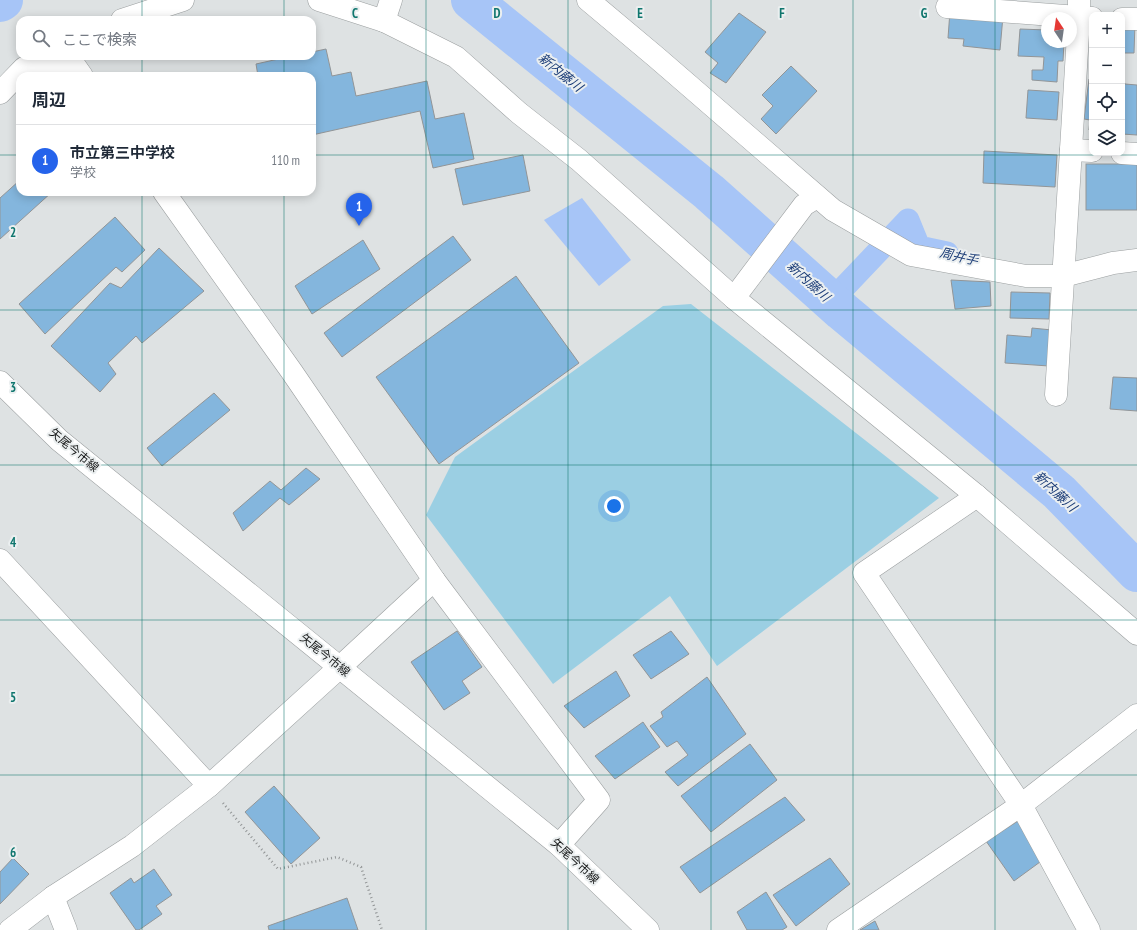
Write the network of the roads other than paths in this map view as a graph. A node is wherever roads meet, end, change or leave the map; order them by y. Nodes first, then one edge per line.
1 (183, 0) edge
2 (319, 0) edge
3 (391, 0) edge
4 (588, 0) edge
5 (947, 7) dead end
6 (1084, 12) edge
7 (134, 16) edge
8 (1125, 19) edge
9 (1137, 19) edge
10 (384, 21) junction
11 (40, 60) edge
12 (24, 68) junction
13 (20, 72) edge
14 (79, 72) edge
15 (16, 76) edge
16 (0, 93) edge
17 (1082, 150) edge
18 (1125, 153) edge
19 (1137, 154) edge
20 (167, 196) edge
21 (810, 201) junction
22 (1137, 260) edge
23 (1063, 276) junction
24 (736, 293) junction
25 (0, 382) edge
26 (1056, 395) dead end
27 (977, 496) junction
28 (0, 560) edge
29 (434, 580) junction
30 (1137, 634) edge
31 (340, 667) junction
32 (1137, 715) edge
33 (209, 786) junction
34 (1021, 805) junction
35 (559, 844) junction
36 (53, 897) junction
37 (10, 930) edge
38 (66, 930) edge
39 (648, 930) edge
40 (838, 930) edge
41 (1089, 930) edge

1 - 7 street
2 - 10 street
3 - 10 street
4 - 21 street
5 - 6 street
6 - 17 street
8 - 9 street
10 - 24 street
11 - 12 street
12 - 13 street
12 - 14 street
15 - 16 street
17 - 23 street
18 - 19 street
20 - 29 street
21 - 23 street
21 - 24 street
22 - 23 street
23 - 26 street
24 - 27 street
25 - 31 street, 矢尾今市線
27 - 30 street
27 - 34 street
28 - 33 street
29 - 31 street
29 - 35 street
31 - 33 street
31 - 35 street, 矢尾今市線
32 - 34 street
33 - 36 street
34 - 40 street
34 - 41 street
35 - 39 street, 矢尾今市線
36 - 37 street
36 - 38 street

